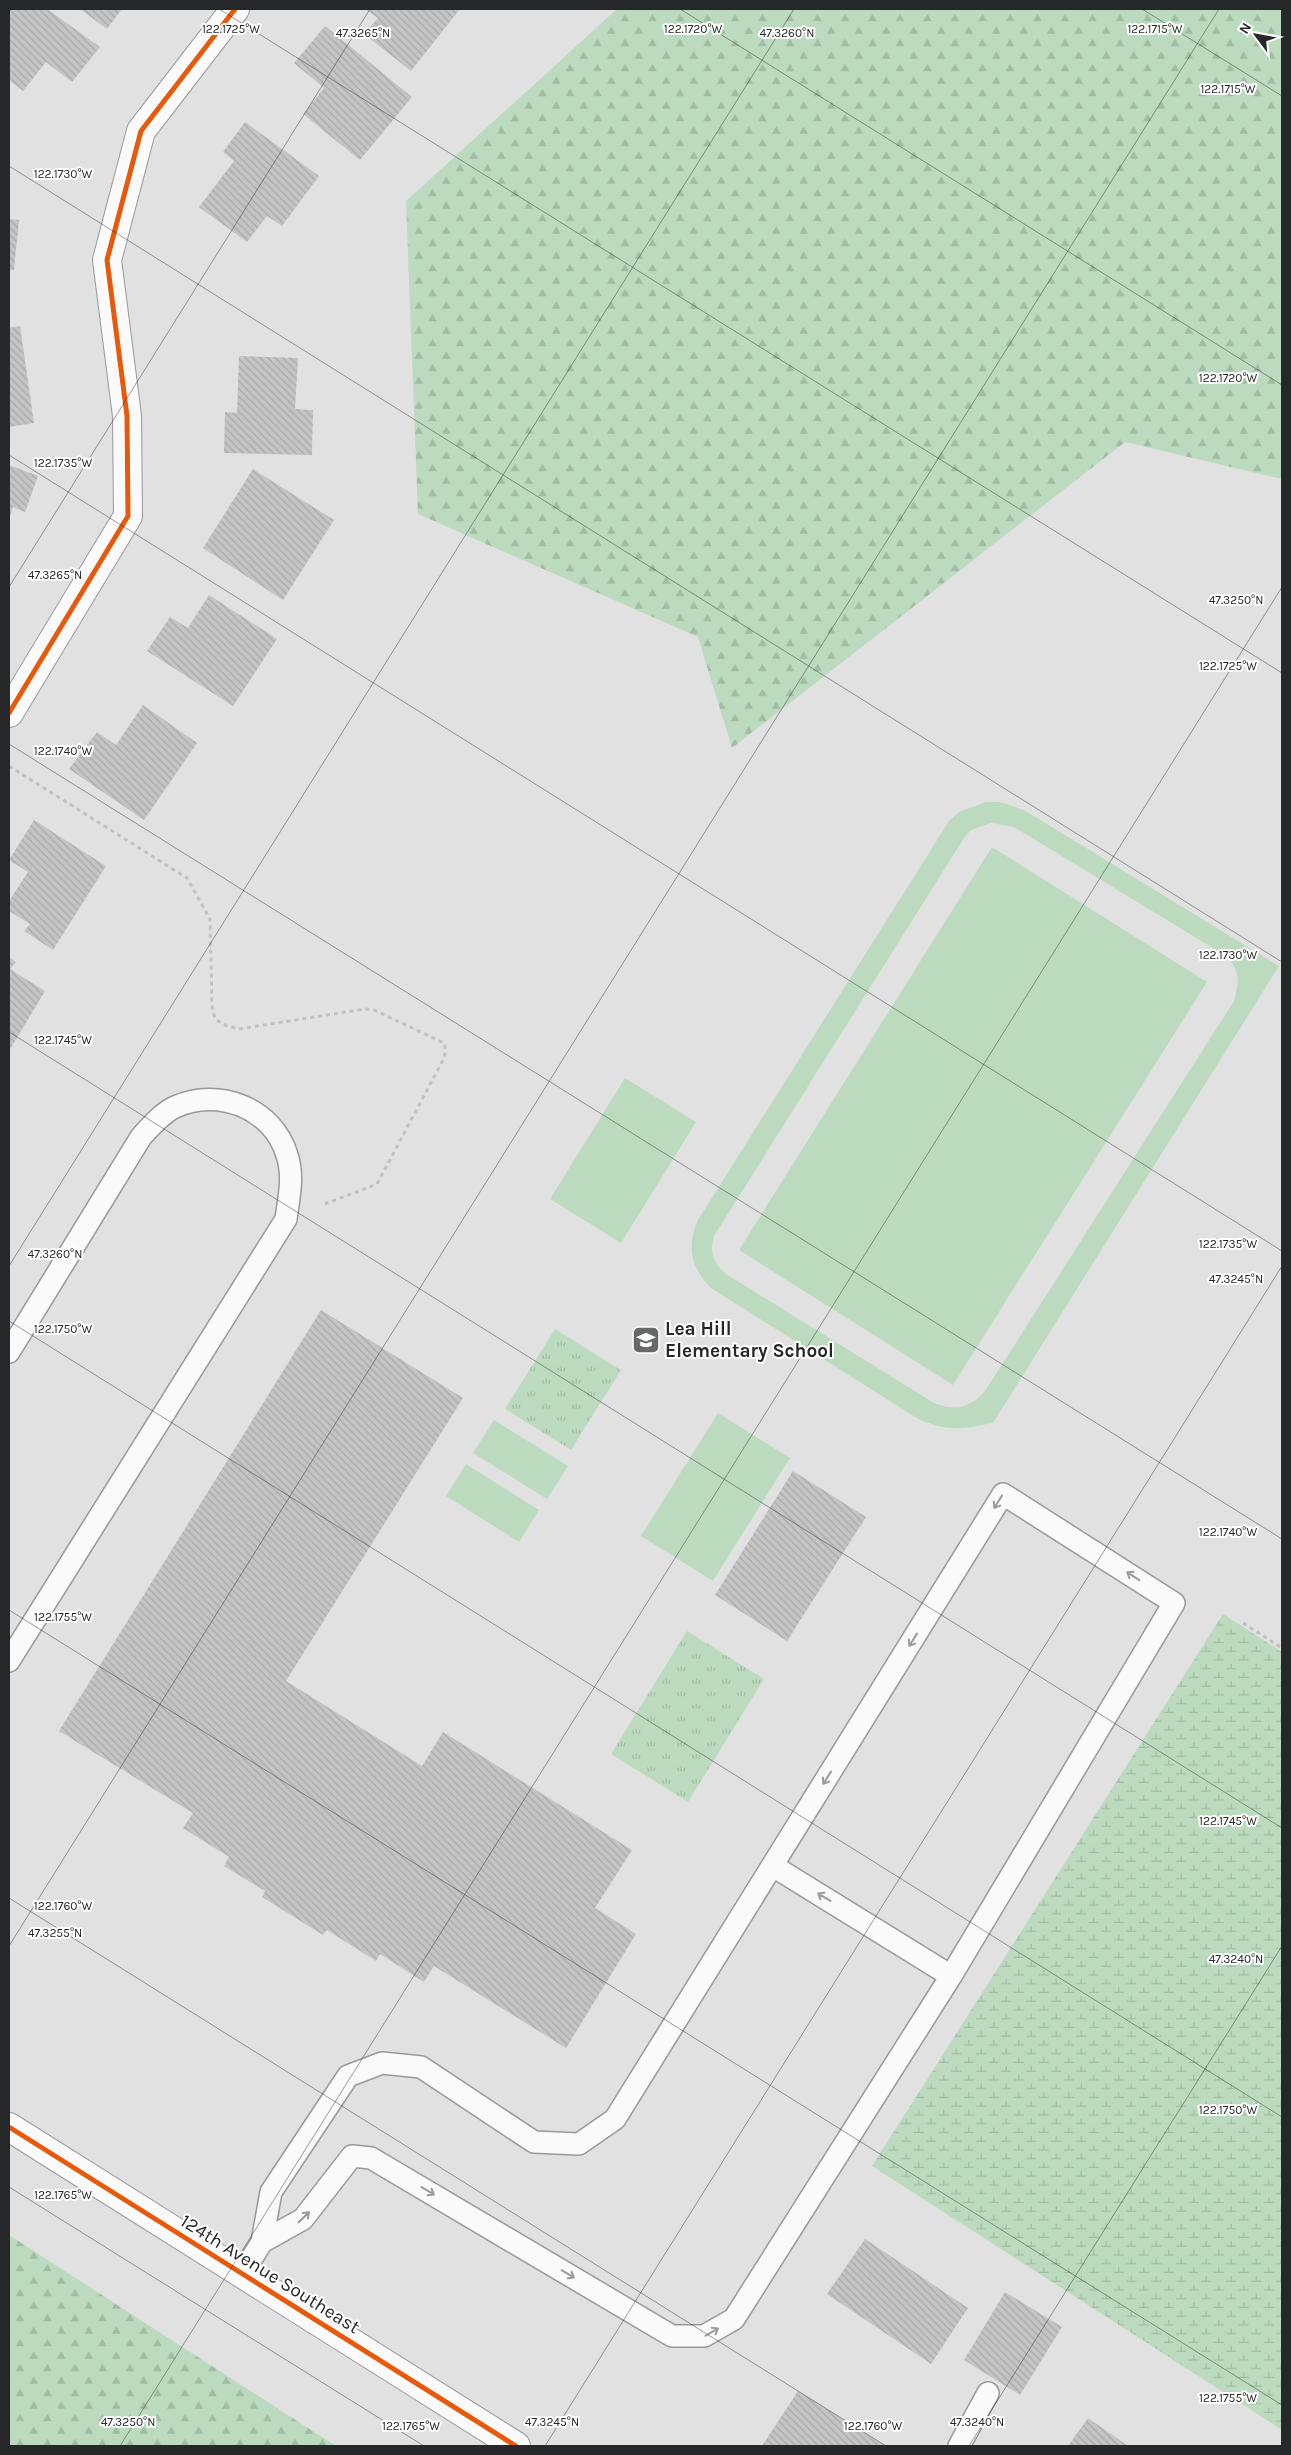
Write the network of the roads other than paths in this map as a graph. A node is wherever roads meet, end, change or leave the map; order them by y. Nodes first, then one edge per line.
1 (235, 9) edge
2 (9, 713) edge
3 (9, 1352) edge
4 (9, 1661) edge
5 (773, 1866) junction
6 (951, 1976) junction
7 (9, 2127) edge
8 (262, 2242) junction
9 (242, 2274) junction
10 (988, 2393) dead end
11 (516, 2446) edge
12 (959, 2446) edge

1 - 2 street
3 - 4 lane
6 -> 5 lane
6 -> 5 lane
5 - 8 lane
8 -> 6 lane
7 - 9 street, 124th Avenue Southeast
8 - 9 lane
9 - 11 street, 124th Avenue Southeast
10 - 12 lane

